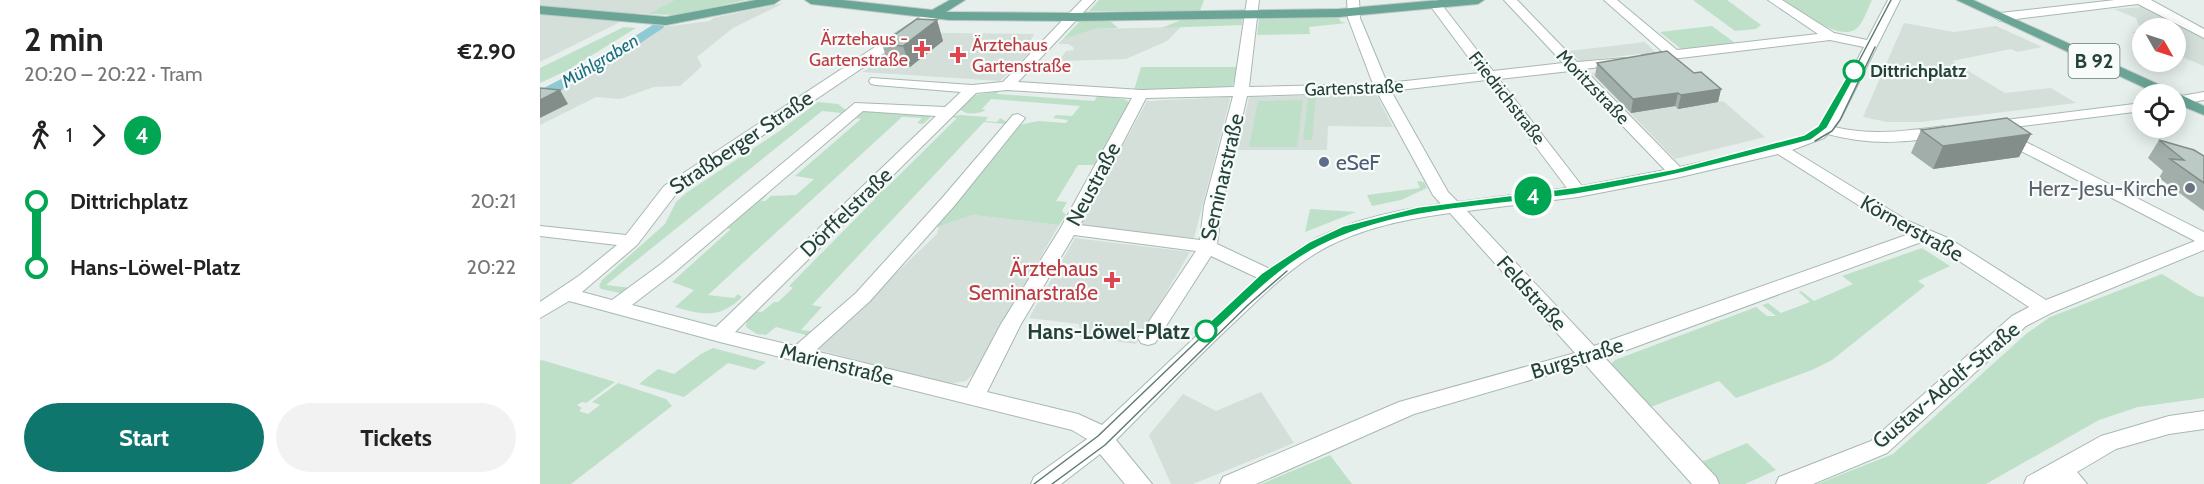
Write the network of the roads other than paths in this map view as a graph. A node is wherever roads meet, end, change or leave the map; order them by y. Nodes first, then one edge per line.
1 (774, 0) edge
2 (811, 0) edge
3 (947, 0) edge
4 (959, 0) edge
5 (1089, 0) edge
6 (1253, 0) edge
7 (1478, 0) edge
8 (1510, 0) edge
9 (1610, 0) edge
10 (1774, 0) edge
11 (1894, 0) edge
12 (1964, 0) edge
13 (2139, 0) edge
14 (2145, 0) edge
15 (1435, 4) junction
16 (1353, 6) edge
17 (540, 10) edge
18 (1251, 14) junction
19 (932, 15) junction
20 (1073, 17) junction
21 (2000, 17) junction
22 (2204, 34) edge
23 (1830, 36) junction
24 (1872, 45) junction
25 (1674, 55) junction
26 (1573, 66) junction
27 (1490, 76) junction
28 (876, 81) dead end
29 (2144, 84) edge
30 (1007, 86) junction
31 (1382, 88) junction
32 (972, 89) junction
33 (1241, 91) junction
34 (1141, 94) junction
35 (2204, 96) edge
36 (2186, 97) edge
37 (2186, 103) edge
38 (842, 104) dead end
39 (860, 106) junction
40 (2132, 108) edge
41 (2204, 111) edge
42 (949, 112) junction
43 (1018, 118) dead end
44 (1974, 128) junction
45 (1826, 129) junction
46 (1780, 149) junction
47 (1677, 173) junction
48 (1578, 192) junction
49 (1453, 208) junction
50 (1069, 229) junction
51 (540, 231) edge
52 (1924, 235) junction
53 (2204, 239) edge
54 (631, 241) junction
55 (2204, 244) edge
56 (1208, 247) junction
57 (1270, 277) junction
58 (566, 294) junction
59 (616, 307) junction
60 (2044, 308) junction
61 (540, 311) edge
62 (720, 335) junction
63 (1149, 338) dead end
64 (799, 354) junction
65 (1589, 356) junction
66 (973, 398) junction
67 (2204, 420) edge
68 (1102, 440) junction
69 (2067, 478) edge
70 (1043, 484) edge
71 (1140, 484) edge
72 (1232, 484) edge
73 (1707, 484) edge
74 (1788, 484) edge
75 (2036, 484) edge

1 - 17 main road
2 - 19 main road
3 - 19 main road, Straßberger Straße
4 - 19 main road, Straßberger Straße
5 - 20 street
6 - 18 street, Seminarstraße
7 - 15 main road
8 - 26 street, Moritzstraße
9 - 25 street
10 - 23 street
11 - 24 street
12 - 21 main road, B 92
13 - 14 street
13 - 21 street
13 - 22 street
15 - 16 main road
15 - 27 street, Friedrichstraße
16 - 18 main road
16 - 31 street, Feldstraße
18 - 20 main road
18 - 33 street, Seminarstraße
19 - 20 main road
19 - 54 street, Straßberger Straße
20 - 30 street
21 - 29 main road, B 92
23 - 24 street
23 - 25 street, Gartenstraße
24 - 45 street
25 - 26 street, Gartenstraße
26 - 27 street, Gartenstraße
26 - 47 street, Moritzstraße
27 - 31 street, Gartenstraße
27 - 48 street, Friedrichstraße
28 - 32 street, Gartenstraße
30 - 32 street, Gartenstraße
30 - 34 street, Gartenstraße
31 - 33 street, Gartenstraße
31 - 49 street, Feldstraße
32 - 42 street, Dörffelstraße
33 - 34 street, Gartenstraße
33 - 56 street, Seminarstraße
34 - 50 street, Neustraße
35 - 36 street
37 - 41 main road, B 92
38 - 39 street, Straßberger Straße
39 - 42 street, Straßberger Straße
39 - 59 street, Straßberger Straße
40 - 44 street
42 - 62 street, Dörffelstraße
43 - 64 street
44 - 45 street
44 - 53 street
45 - 46 street
46 - 47 street
46 - 52 street, Körnerstraße
47 - 48 street
48 - 49 street
49 - 57 street
49 - 65 street, Feldstraße
50 - 56 street
50 - 66 street, Neustraße
51 - 54 street
52 - 60 street, Körnerstraße
52 - 65 street, Burgstraße
54 - 58 street, Straßberger Straße
55 - 60 street, Gustav-Adolf-Straße
56 - 57 street
56 - 63 street, Seminarstraße
57 - 68 street
58 - 59 street, Marienstraße
58 - 61 street, Straßberger Straße
59 - 62 street, Marienstraße
60 - 74 street, Gustav-Adolf-Straße
62 - 64 street, Marienstraße
64 - 66 street, Marienstraße
65 - 72 street, Burgstraße
65 - 73 street, Feldstraße
66 - 68 street, Marienstraße
67 - 69 street
68 - 70 street
68 - 71 street, Marienstraße
69 - 75 street

